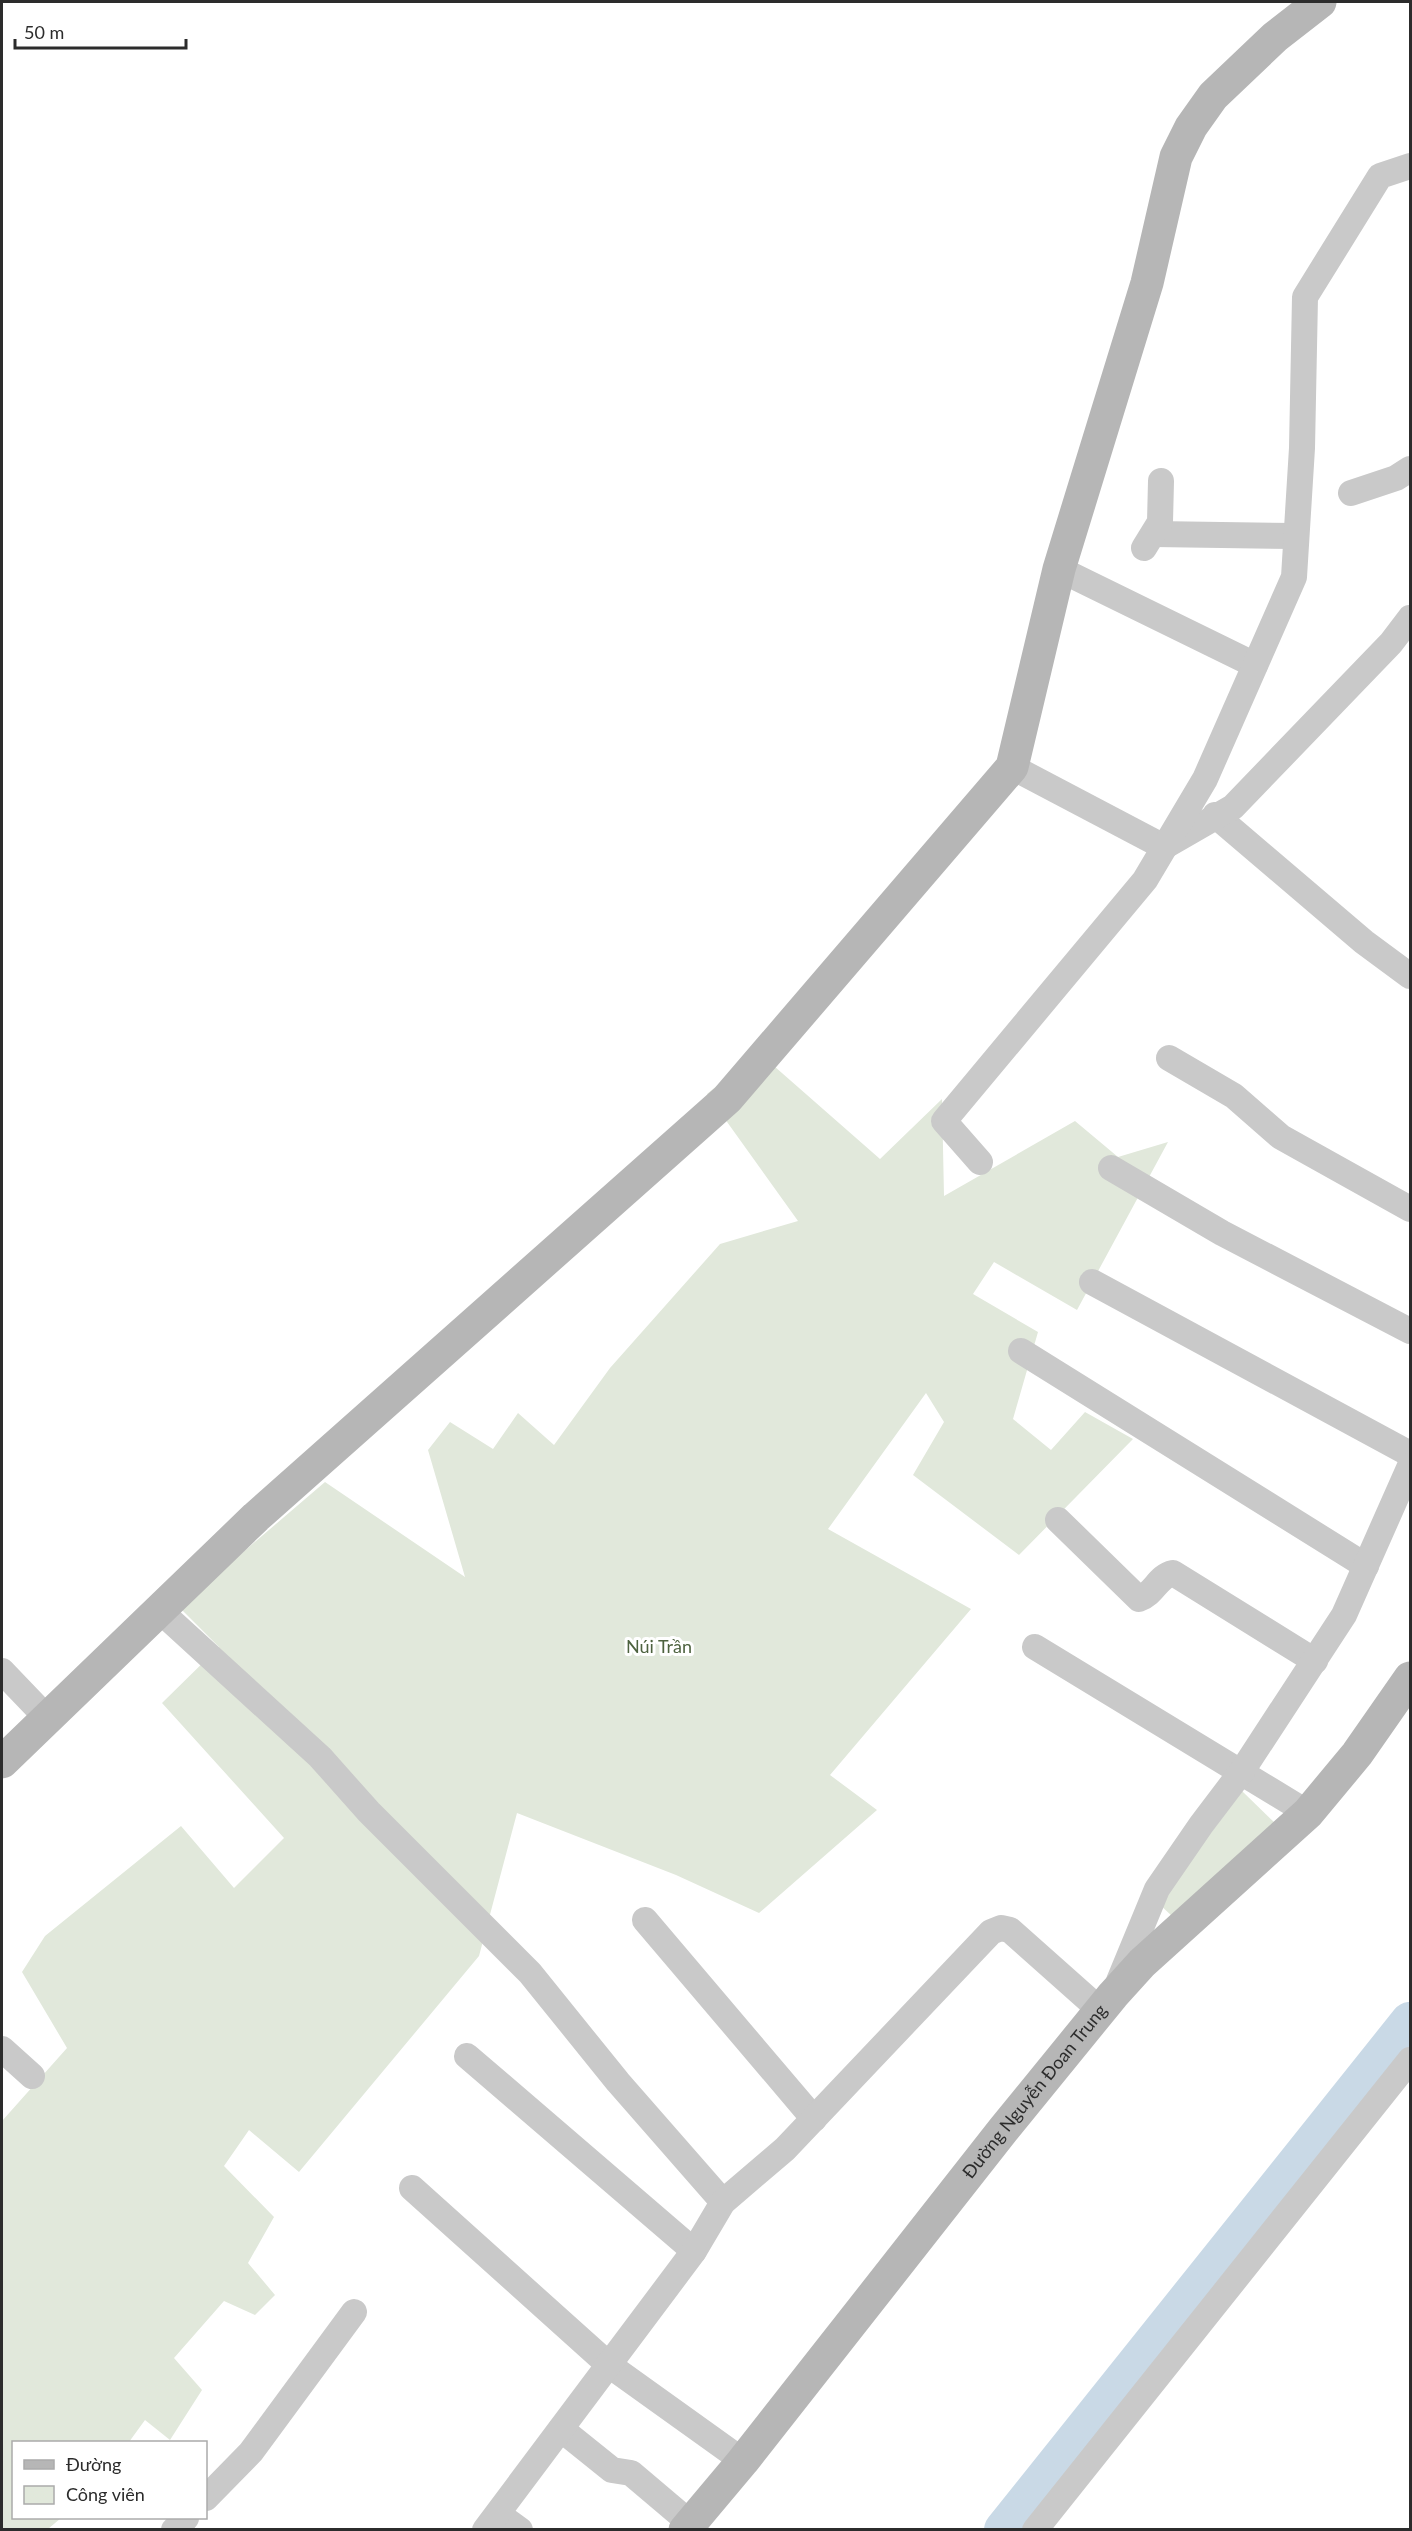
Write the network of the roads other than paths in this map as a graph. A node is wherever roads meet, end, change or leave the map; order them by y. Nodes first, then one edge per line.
1 (1320, 2) edge
2 (1410, 166) edge
3 (1410, 469) edge
4 (1161, 481) dead end
5 (1351, 492) dead end
6 (1296, 536) junction
7 (1059, 569) junction
8 (1410, 618) edge
9 (1255, 665) junction
10 (1012, 767) junction
11 (1215, 815) junction
12 (1164, 847) junction
13 (1410, 976) edge
14 (1169, 1058) dead end
15 (980, 1162) dead end
16 (1111, 1168) dead end
17 (1410, 1209) edge
18 (1092, 1282) dead end
19 (1410, 1331) edge
20 (1021, 1351) dead end
21 (1410, 1454) edge
22 (1410, 1466) edge
23 (1058, 1520) dead end
24 (1366, 1566) junction
25 (159, 1610) junction
26 (1035, 1647) dead end
27 (1315, 1661) junction
28 (2, 1671) edge
29 (1410, 1678) edge
30 (47, 1718) junction
31 (2, 1762) edge
32 (1242, 1771) junction
33 (1308, 1813) junction
34 (645, 1920) dead end
35 (1106, 2003) junction
36 (2, 2049) edge
37 (467, 2056) dead end
38 (1410, 2060) edge
39 (32, 2076) dead end
40 (814, 2119) junction
41 (412, 2188) dead end
42 (723, 2202) junction
43 (694, 2251) junction
44 (354, 2312) dead end
45 (609, 2365) junction
46 (561, 2429) junction
47 (743, 2461) junction
48 (207, 2497) edge
49 (492, 2522) edge
50 (687, 2526) edge
51 (520, 2529) edge
52 (1035, 2529) edge

1 - 7 street
2 - 6 street
3 - 5 street
4 - 6 street
6 - 9 street
7 - 9 street
7 - 10 street
8 - 11 street
9 - 12 street
10 - 12 street
10 - 25 street
11 - 12 street
11 - 13 street
12 - 15 street
14 - 17 street
16 - 19 street
18 - 21 street
20 - 24 street
22 - 24 street
23 - 27 street
24 - 27 street
25 - 30 street
25 - 42 street
26 - 32 street
27 - 32 street
28 - 30 street
29 - 33 street, Đường Nguyễn Đoan Trung
30 - 31 street
32 - 33 street
32 - 35 street
33 - 35 street, Đường Nguyễn Đoan Trung
34 - 40 street
35 - 40 street
35 - 47 street, Đường Nguyễn Đoan Trung
36 - 39 street
37 - 43 street
38 - 52 street
40 - 42 street
41 - 45 street
42 - 43 street
43 - 45 street
44 - 48 street
45 - 46 street
45 - 47 street
46 - 49 street
46 - 50 street
47 - 50 street, Đường Nguyễn Đoan Trung
49 - 51 street

